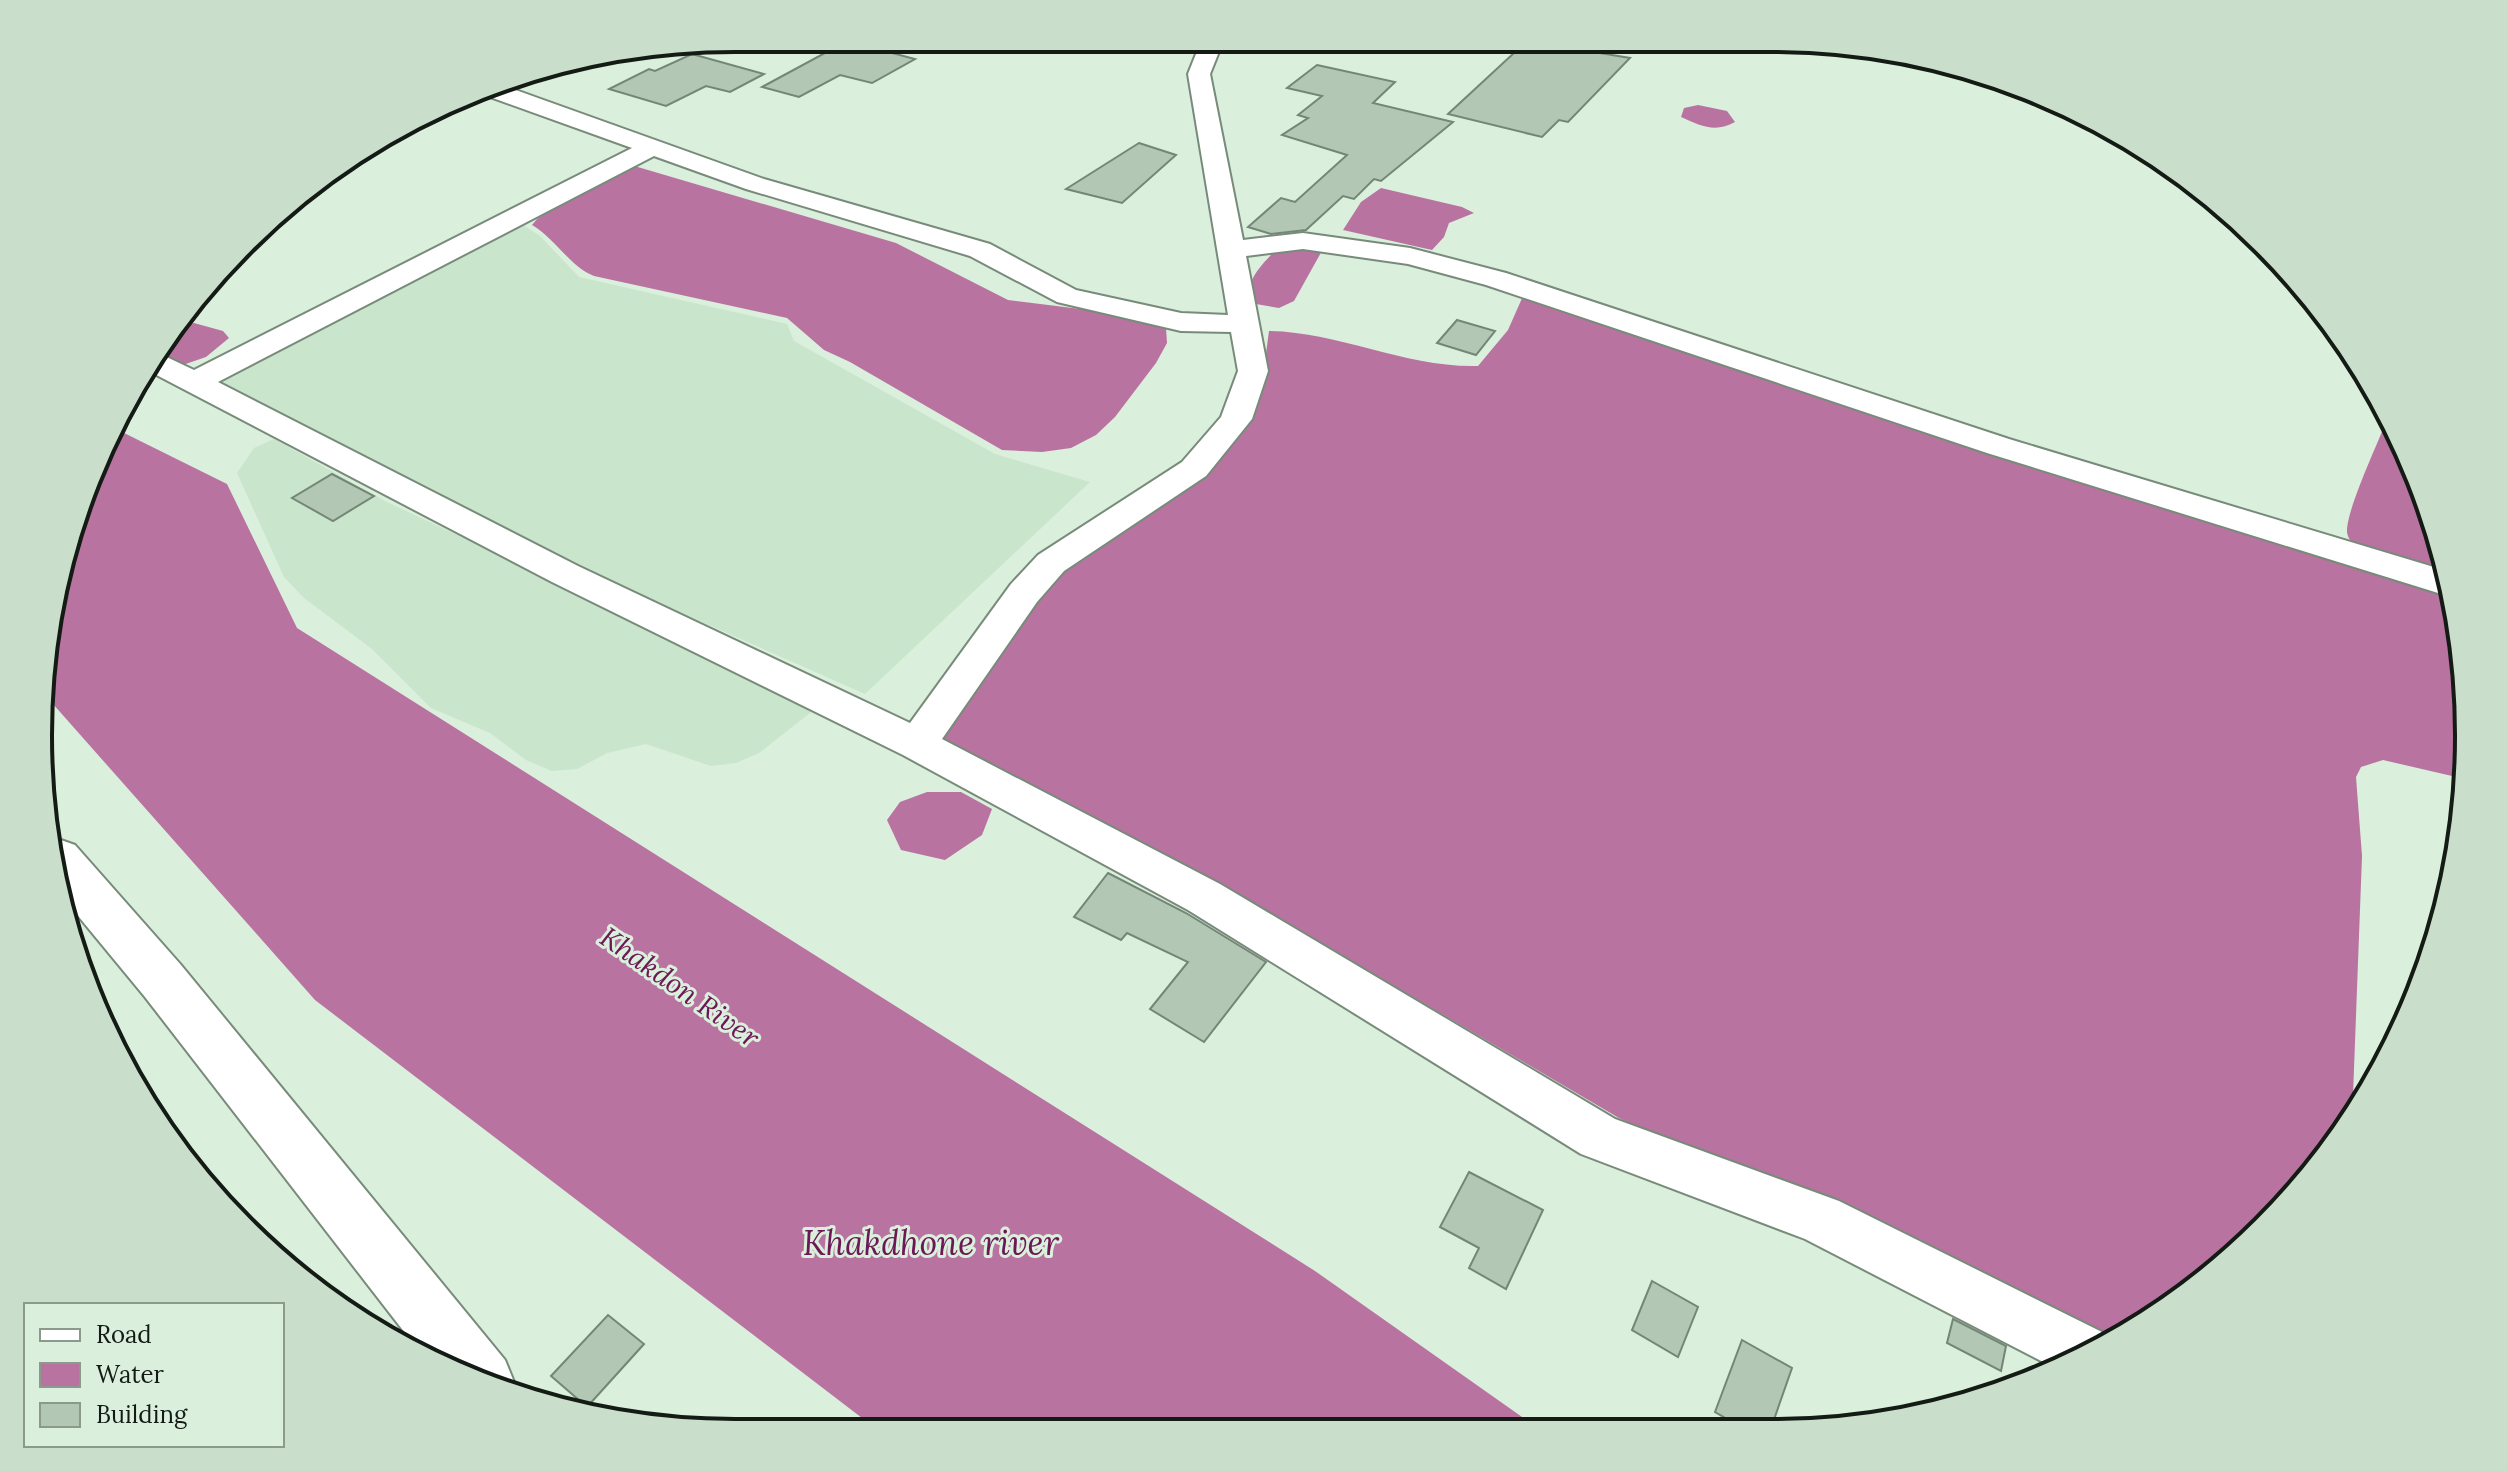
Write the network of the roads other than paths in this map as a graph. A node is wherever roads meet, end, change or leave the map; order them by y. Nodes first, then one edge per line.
1 (1208, 52) edge
2 (502, 93) edge
3 (655, 146) junction
4 (1231, 250) junction
5 (1244, 324) junction
6 (162, 365) edge
7 (196, 381) junction
8 (2437, 581) edge
9 (917, 744) junction
10 (64, 866) edge
11 (2075, 1348) edge
12 (469, 1365) edge

1 - 4 street
2 - 3 street
3 - 5 street
3 - 7 street
4 - 5 street
4 - 8 street
5 - 9 street
6 - 7 street
7 - 9 street
9 - 11 street
10 - 12 street

